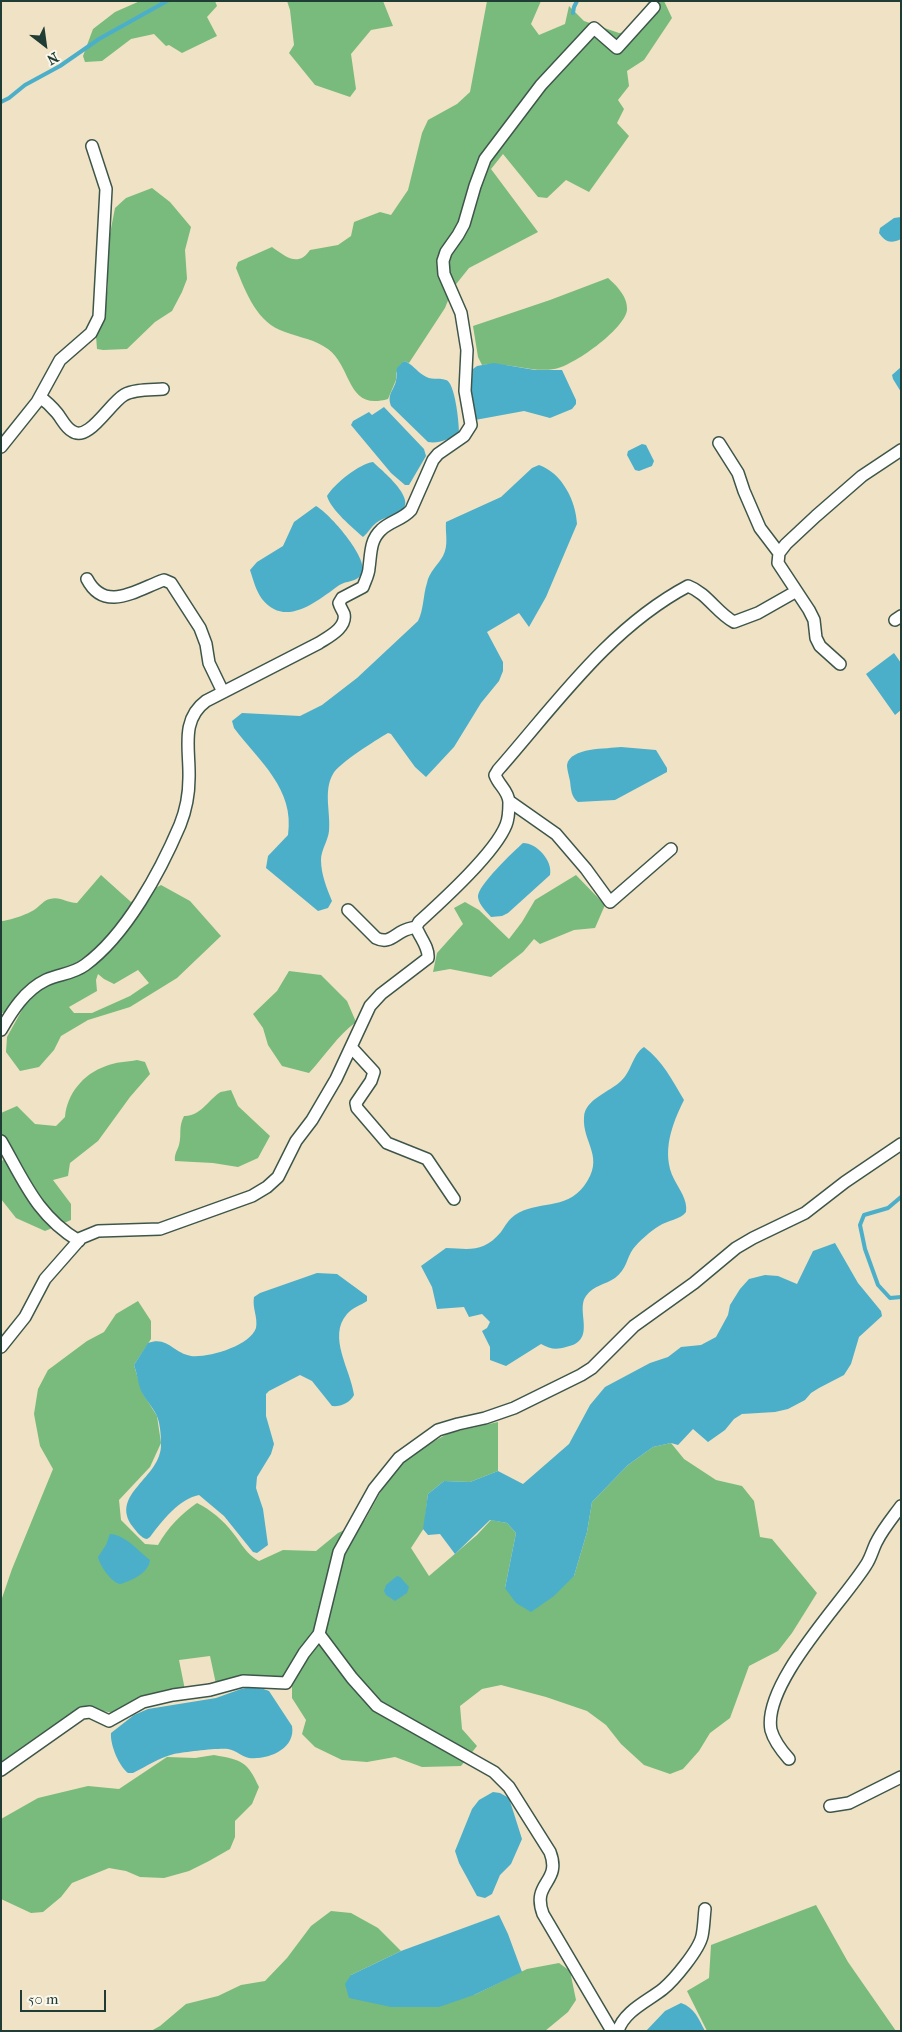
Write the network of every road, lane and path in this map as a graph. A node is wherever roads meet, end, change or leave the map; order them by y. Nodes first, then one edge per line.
1 (654, 7) dead end
2 (92, 146) dead end
3 (163, 389) dead end
4 (40, 397) junction
5 (3, 440) edge
6 (719, 443) dead end
7 (901, 450) edge
8 (779, 553) junction
9 (87, 579) dead end
10 (796, 592) junction
11 (840, 664) dead end
12 (223, 692) junction
13 (509, 801) junction
14 (671, 849) dead end
15 (348, 910) dead end
16 (416, 928) junction
17 (1, 1030) edge
18 (351, 1047) junction
19 (1, 1141) edge
20 (901, 1144) edge
21 (454, 1199) dead end
22 (79, 1241) junction
23 (1, 1348) edge
24 (901, 1506) edge
25 (320, 1634) junction
26 (789, 1759) dead end
27 (1, 1770) edge
28 (901, 1777) edge
29 (830, 1806) dead end
30 (706, 1909) dead end
31 (612, 2031) edge
32 (618, 2031) edge

1 - 12 street
2 - 4 street
3 - 4 street
4 - 5 street
6 - 8 street
7 - 8 street
8 - 10 street
9 - 12 street
10 - 11 street
10 - 13 street
12 - 17 street
13 - 14 street
13 - 16 street
15 - 16 street
16 - 18 street
18 - 21 street
18 - 22 street
19 - 22 street
20 - 25 street
22 - 23 street
24 - 26 street
25 - 27 street
25 - 31 street
28 - 29 street
30 - 32 street

